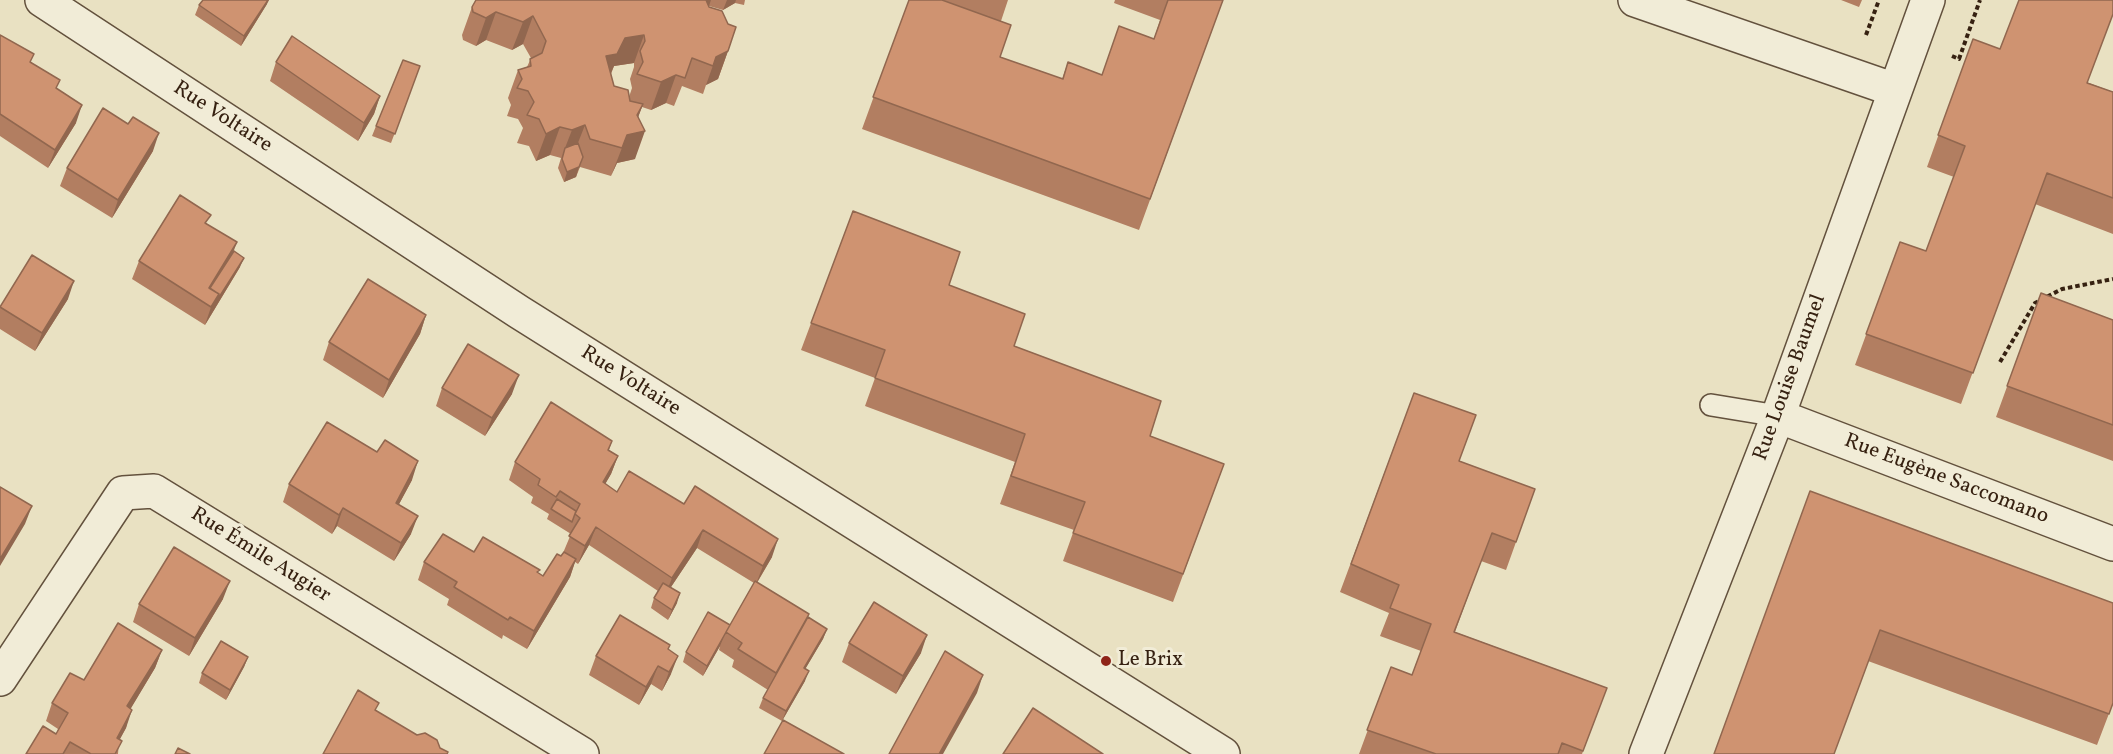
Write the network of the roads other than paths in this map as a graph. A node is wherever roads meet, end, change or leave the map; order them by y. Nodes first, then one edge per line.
1 (42, 0) edge
2 (1635, 0) edge
3 (1928, 0) edge
4 (1895, 90) junction
5 (1711, 405) dead end
6 (1778, 416) junction
7 (2113, 544) edge
8 (0, 679) edge
9 (582, 754) edge
10 (1223, 754) edge
11 (1646, 754) edge

1 - 10 street, Rue Voltaire
2 - 4 street
3 - 4 street, Rue Louise Baumel
4 - 6 street, Rue Louise Baumel
5 - 6 lane
6 - 7 street, Rue Eugène Saccomano
6 - 11 street, Rue Louise Baumel
8 - 9 street, Rue Émile Augier

